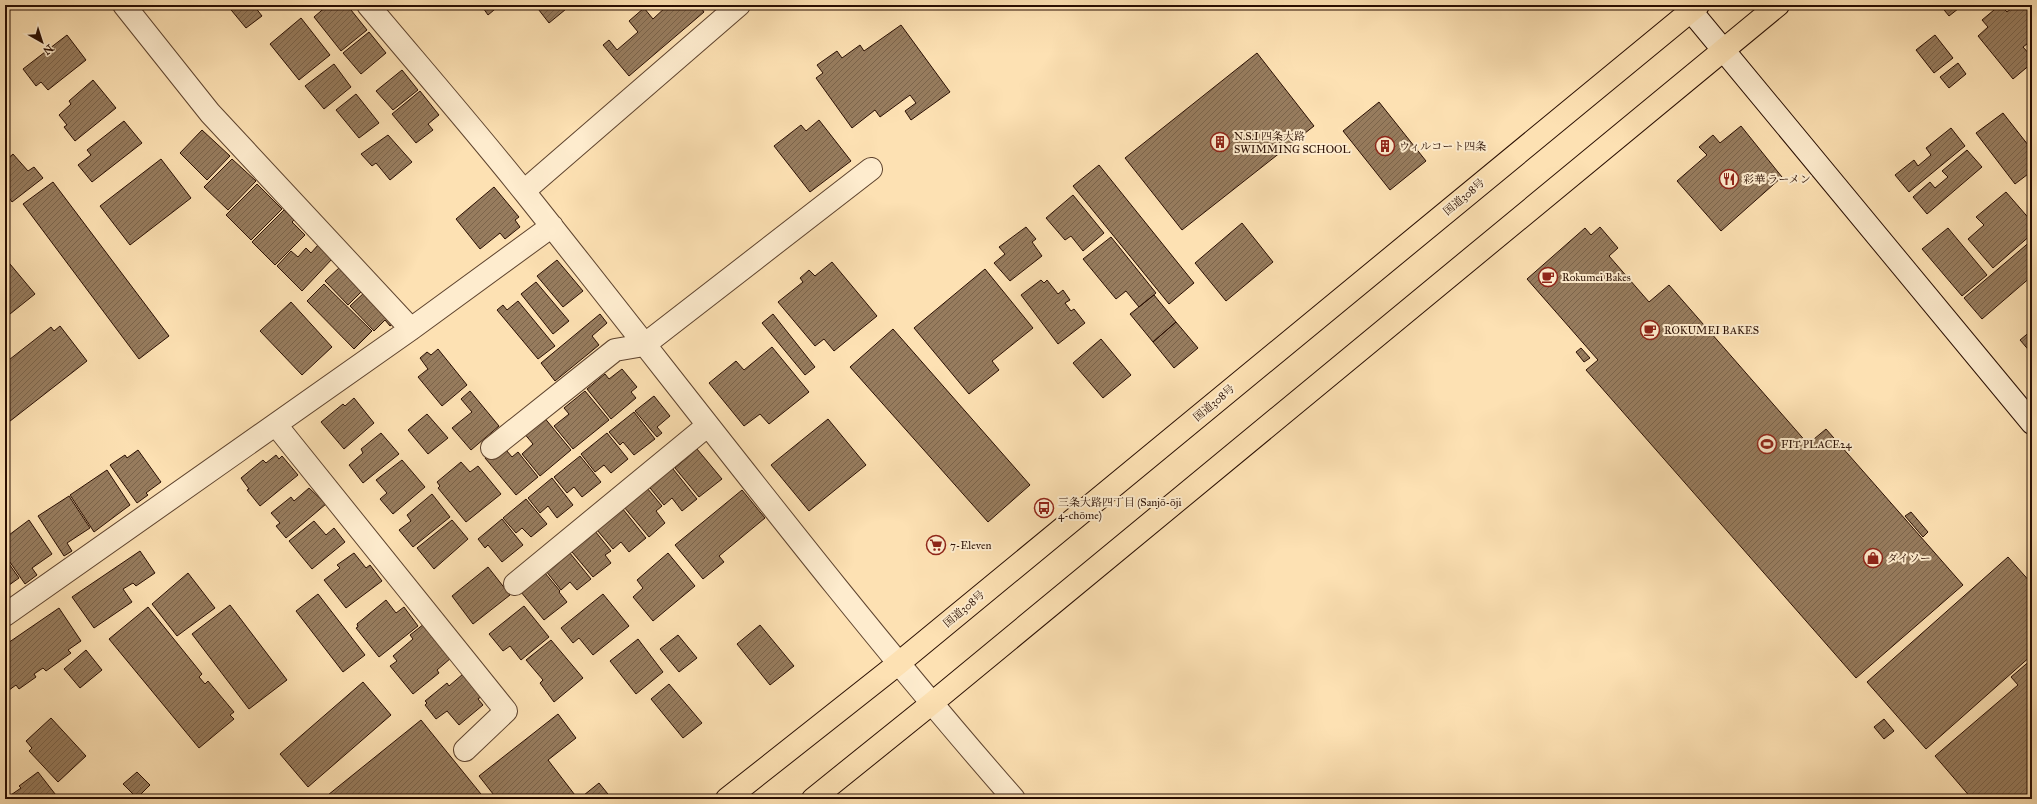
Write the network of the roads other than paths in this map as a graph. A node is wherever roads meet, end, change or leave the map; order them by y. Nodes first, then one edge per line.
1 (124, 5) edge
2 (368, 5) edge
3 (739, 5) edge
4 (1778, 5) edge
5 (1695, 8) edge
6 (1723, 49) junction
7 (870, 169) dead end
8 (524, 191) junction
9 (552, 226) junction
10 (411, 329) junction
11 (644, 345) junction
12 (2032, 423) edge
13 (276, 425) junction
14 (707, 426) junction
15 (492, 448) dead end
16 (515, 584) dead end
17 (5, 615) edge
18 (899, 663) junction
19 (931, 704) junction
20 (466, 750) dead end
21 (727, 799) edge
22 (813, 799) edge
23 (1014, 799) edge

1 - 10 street
2 - 8 street
3 - 8 street
4 - 6 highway
5 - 6 street
5 - 18 highway, 国道308号
6 - 12 street
6 - 19 highway
7 - 11 street
8 - 9 street
9 - 10 street
9 - 11 street
10 - 13 street
11 - 14 street
11 - 15 street
13 - 17 street
13 - 20 street
14 - 16 street
14 - 18 street
18 - 19 street
18 - 21 highway, 国道308号
19 - 22 highway
19 - 23 street

